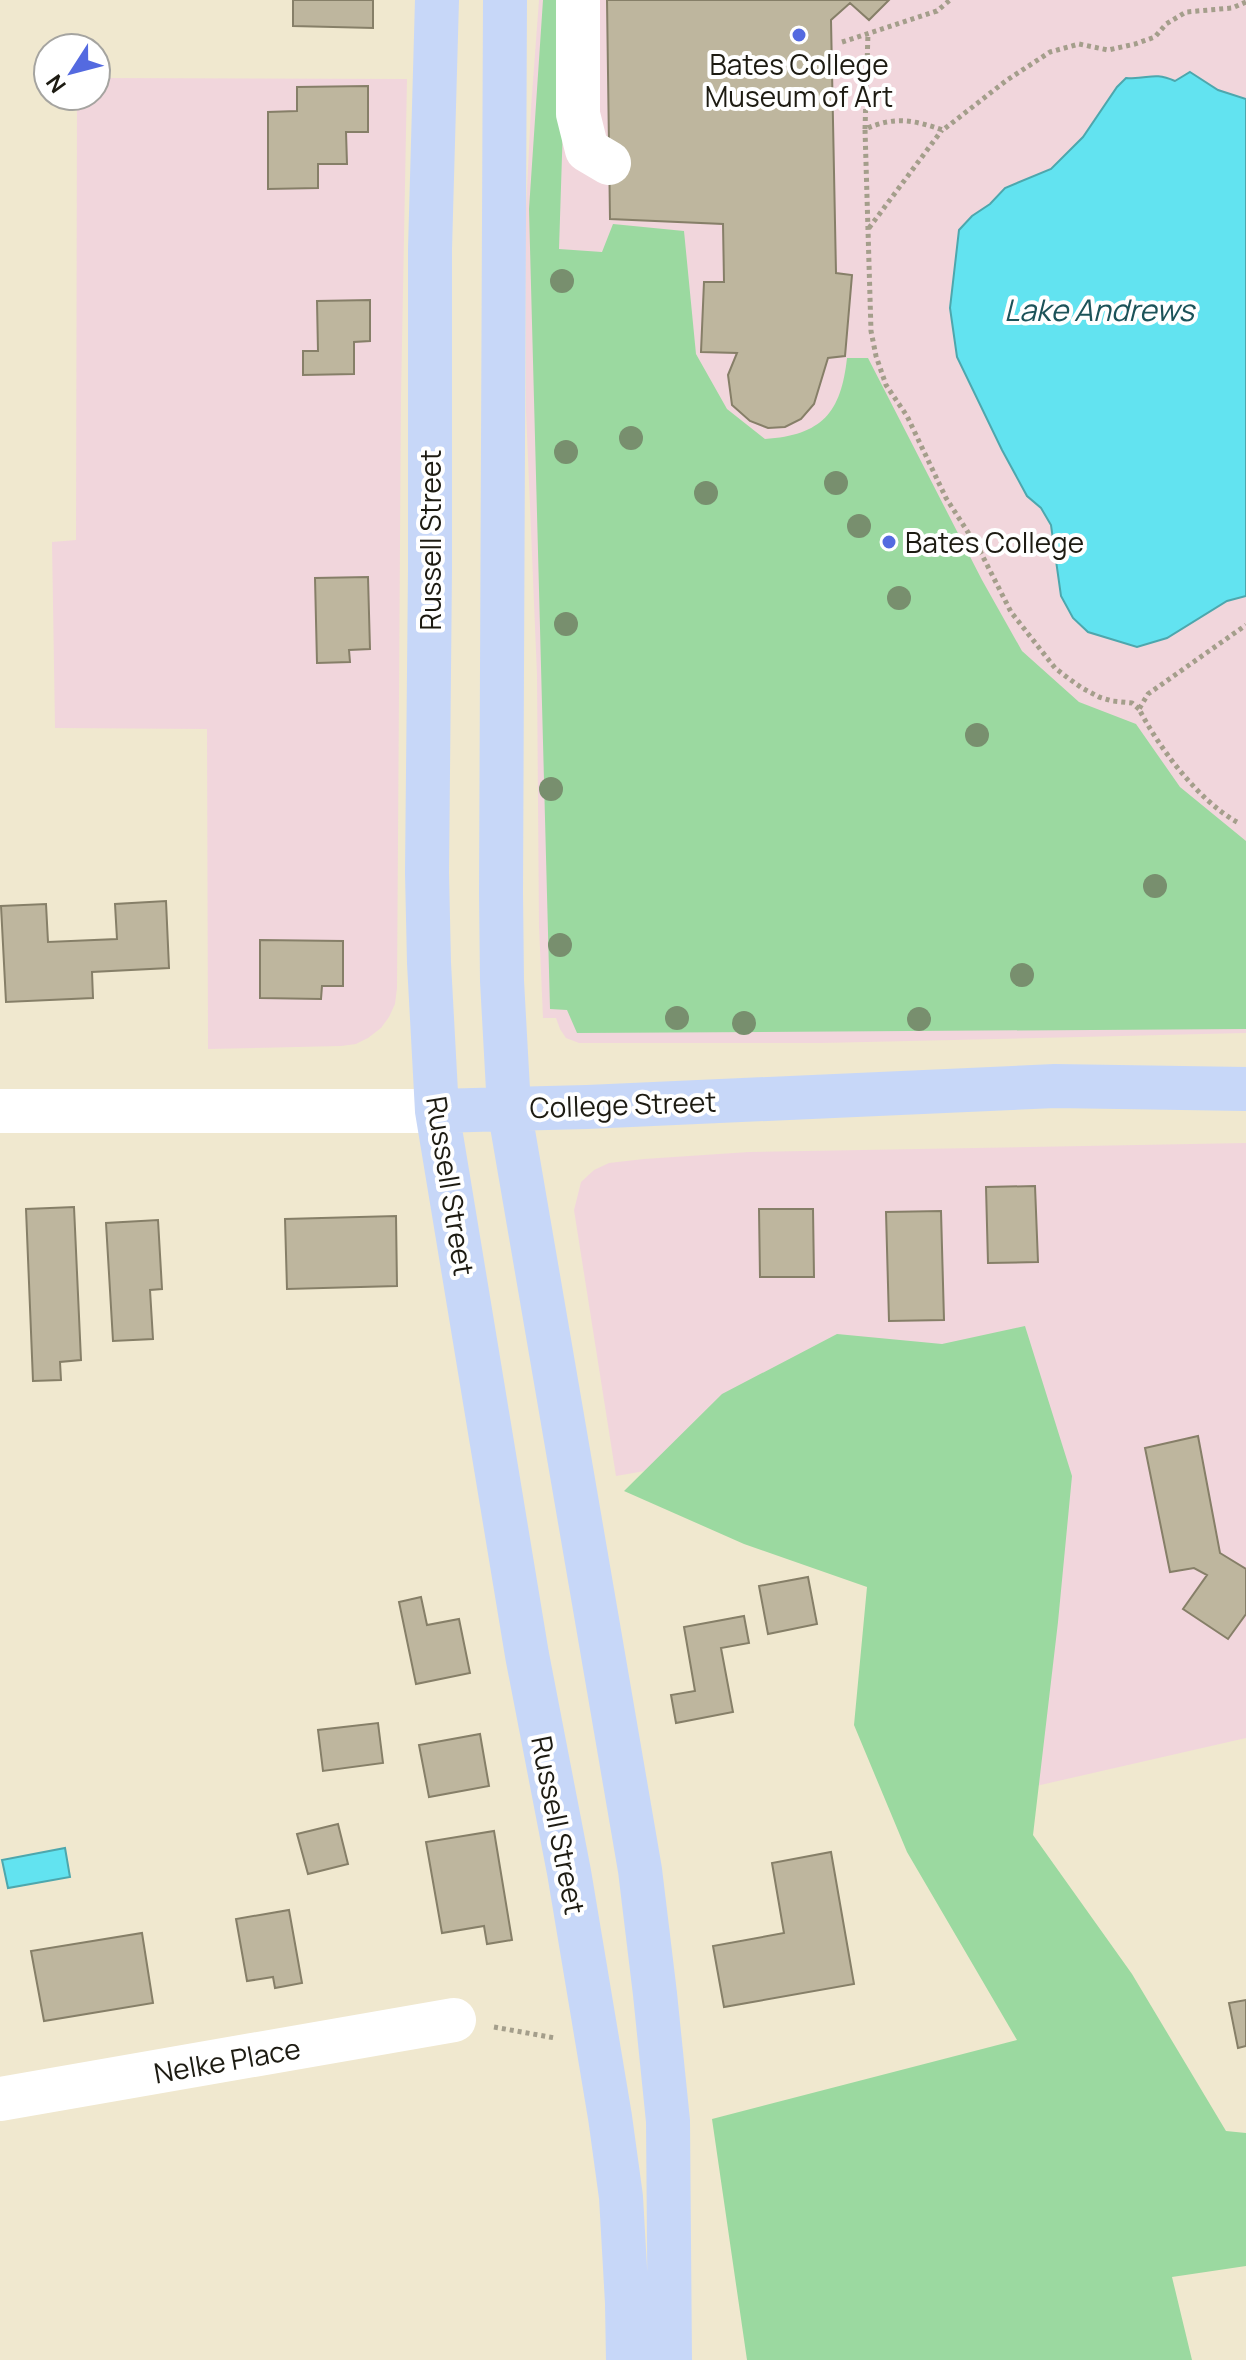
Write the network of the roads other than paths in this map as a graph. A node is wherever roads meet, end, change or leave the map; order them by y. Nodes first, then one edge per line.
1 (437, 0) edge
2 (505, 0) edge
3 (578, 0) edge
4 (609, 163) dead end
5 (1246, 1089) edge
6 (509, 1108) junction
7 (0, 1111) edge
8 (437, 1111) junction
9 (454, 2020) road end
10 (0, 2099) edge
11 (668, 2121) junction
12 (628, 2360) edge
13 (670, 2360) edge
14 (700, 2360) edge

1 - 8 main road, Russell Street
2 - 6 main road
3 - 4 street
5 - 6 main road, College Street
6 - 8 main road, College Street
6 - 11 main road
7 - 8 street, College Street
8 - 12 main road, Russell Street
9 - 10 street, Nelke Place
11 - 13 main road
11 - 14 main road

